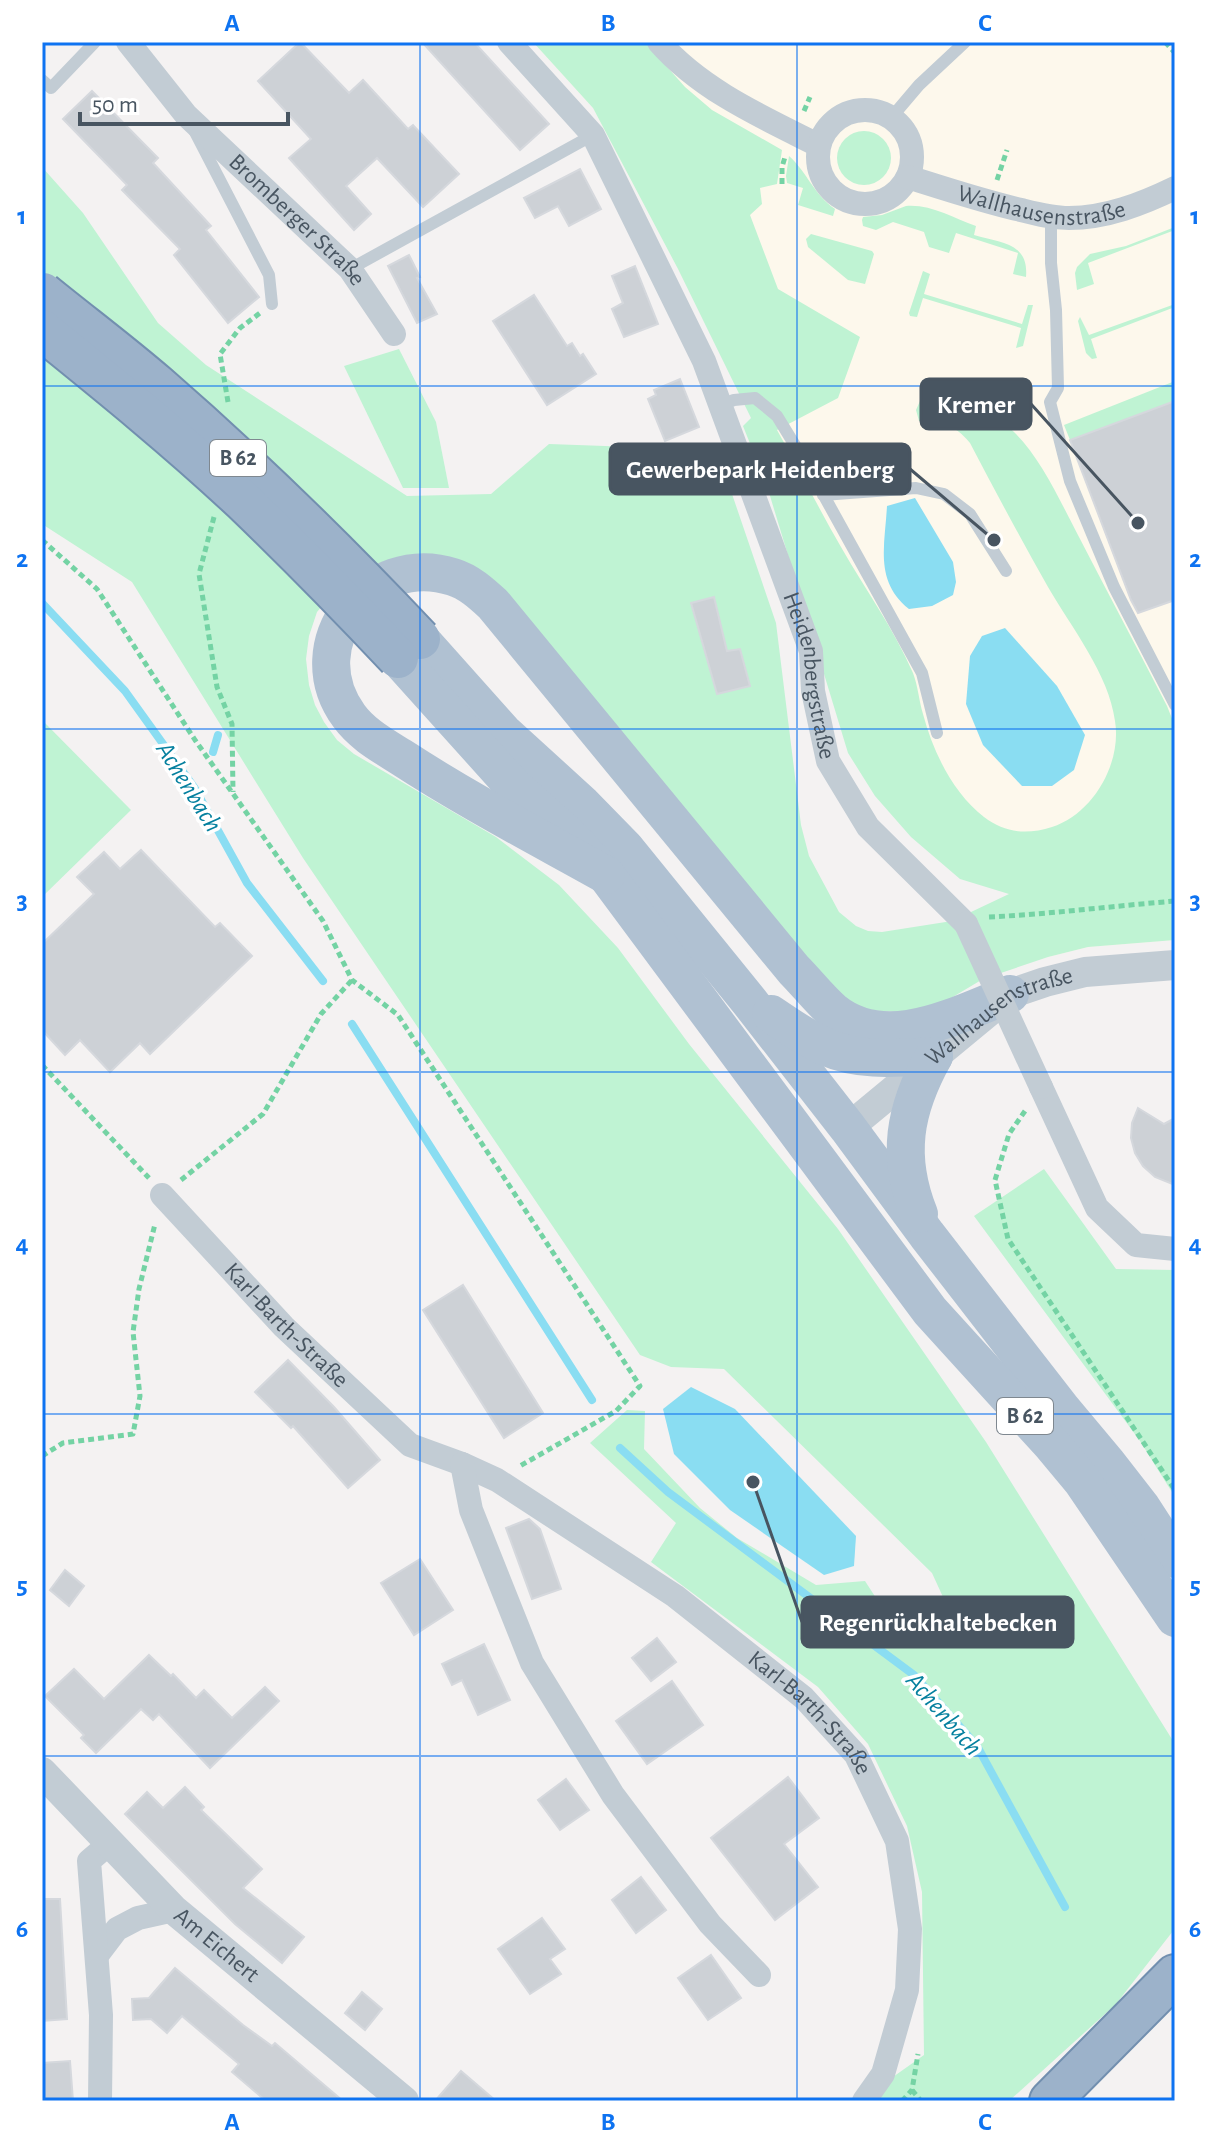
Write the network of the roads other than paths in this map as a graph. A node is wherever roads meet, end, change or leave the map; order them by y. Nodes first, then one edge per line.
1 (95, 42) edge
2 (128, 42) edge
3 (509, 42) edge
4 (659, 42) edge
5 (965, 42) edge
6 (42, 80) edge
7 (186, 115) junction
8 (891, 118) junction
9 (593, 135) junction
10 (818, 145) junction
11 (908, 177) junction
12 (1175, 188) edge
13 (1051, 217) junction
14 (350, 269) junction
15 (42, 292) edge
16 (272, 304) dead end
17 (42, 330) edge
18 (394, 334) dead end
19 (720, 405) junction
20 (823, 495) junction
21 (1006, 571) dead end
22 (409, 649) junction
23 (1175, 705) edge
24 (937, 733) dead end
25 (606, 875) junction
26 (1175, 965) edge
27 (1010, 994) junction
28 (749, 1001) junction
29 (934, 1056) junction
30 (848, 1128) junction
31 (815, 1154) junction
32 (162, 1195) road end
33 (927, 1235) junction
34 (1175, 1249) edge
35 (462, 1464) junction
36 (1175, 1559) edge
37 (1175, 1618) edge
38 (42, 1772) edge
39 (110, 1843) junction
40 (174, 1910) junction
41 (98, 1954) junction
42 (759, 1975) dead end
43 (1175, 1975) edge
44 (100, 2101) edge
45 (404, 2101) edge
46 (864, 2101) edge
47 (1050, 2101) edge

1 - 6 lane
2 - 7 street, Bromberger Straße
3 - 9 street, Heidenbergstraße
4 - 10 street
5 - 8 lane
7 - 14 street, Bromberger Straße
7 - 16 lane
8 - 10 street
8 - 11 street
9 - 14 lane
9 - 19 street, Heidenbergstraße
10 - 11 street
11 - 13 street, Wallhausenstraße
12 - 13 street, Wallhausenstraße
13 - 23 lane
14 - 18 street, Bromberger Straße
15 - 22 highway, B 62, bridge
17 - 22 highway, B 62, bridge
19 - 20 lane
19 - 34 street, Heidenbergstraße, bridge
20 - 21 lane
20 - 24 lane
22 - 25 main road, B 62
22 - 28 main road, B 62
25 - 27 main road
25 - 31 main road, B 62
26 - 27 street, Wallhausenstraße
27 - 29 street, Wallhausenstraße
28 - 29 main road
28 - 30 main road, B 62
29 - 30 street, Wallhausenstraße
29 - 33 main road
30 - 31 main road
30 - 33 main road, B 62
31 - 37 main road, B 62
32 - 35 street, Karl-Barth-Straße
33 - 36 main road, B 62
35 - 42 street
35 - 46 street, Karl-Barth-Straße
38 - 39 street, Am Eichert
39 - 40 street, Am Eichert
39 - 41 street
40 - 41 street
40 - 45 street, Am Eichert
41 - 44 street
43 - 47 highway

